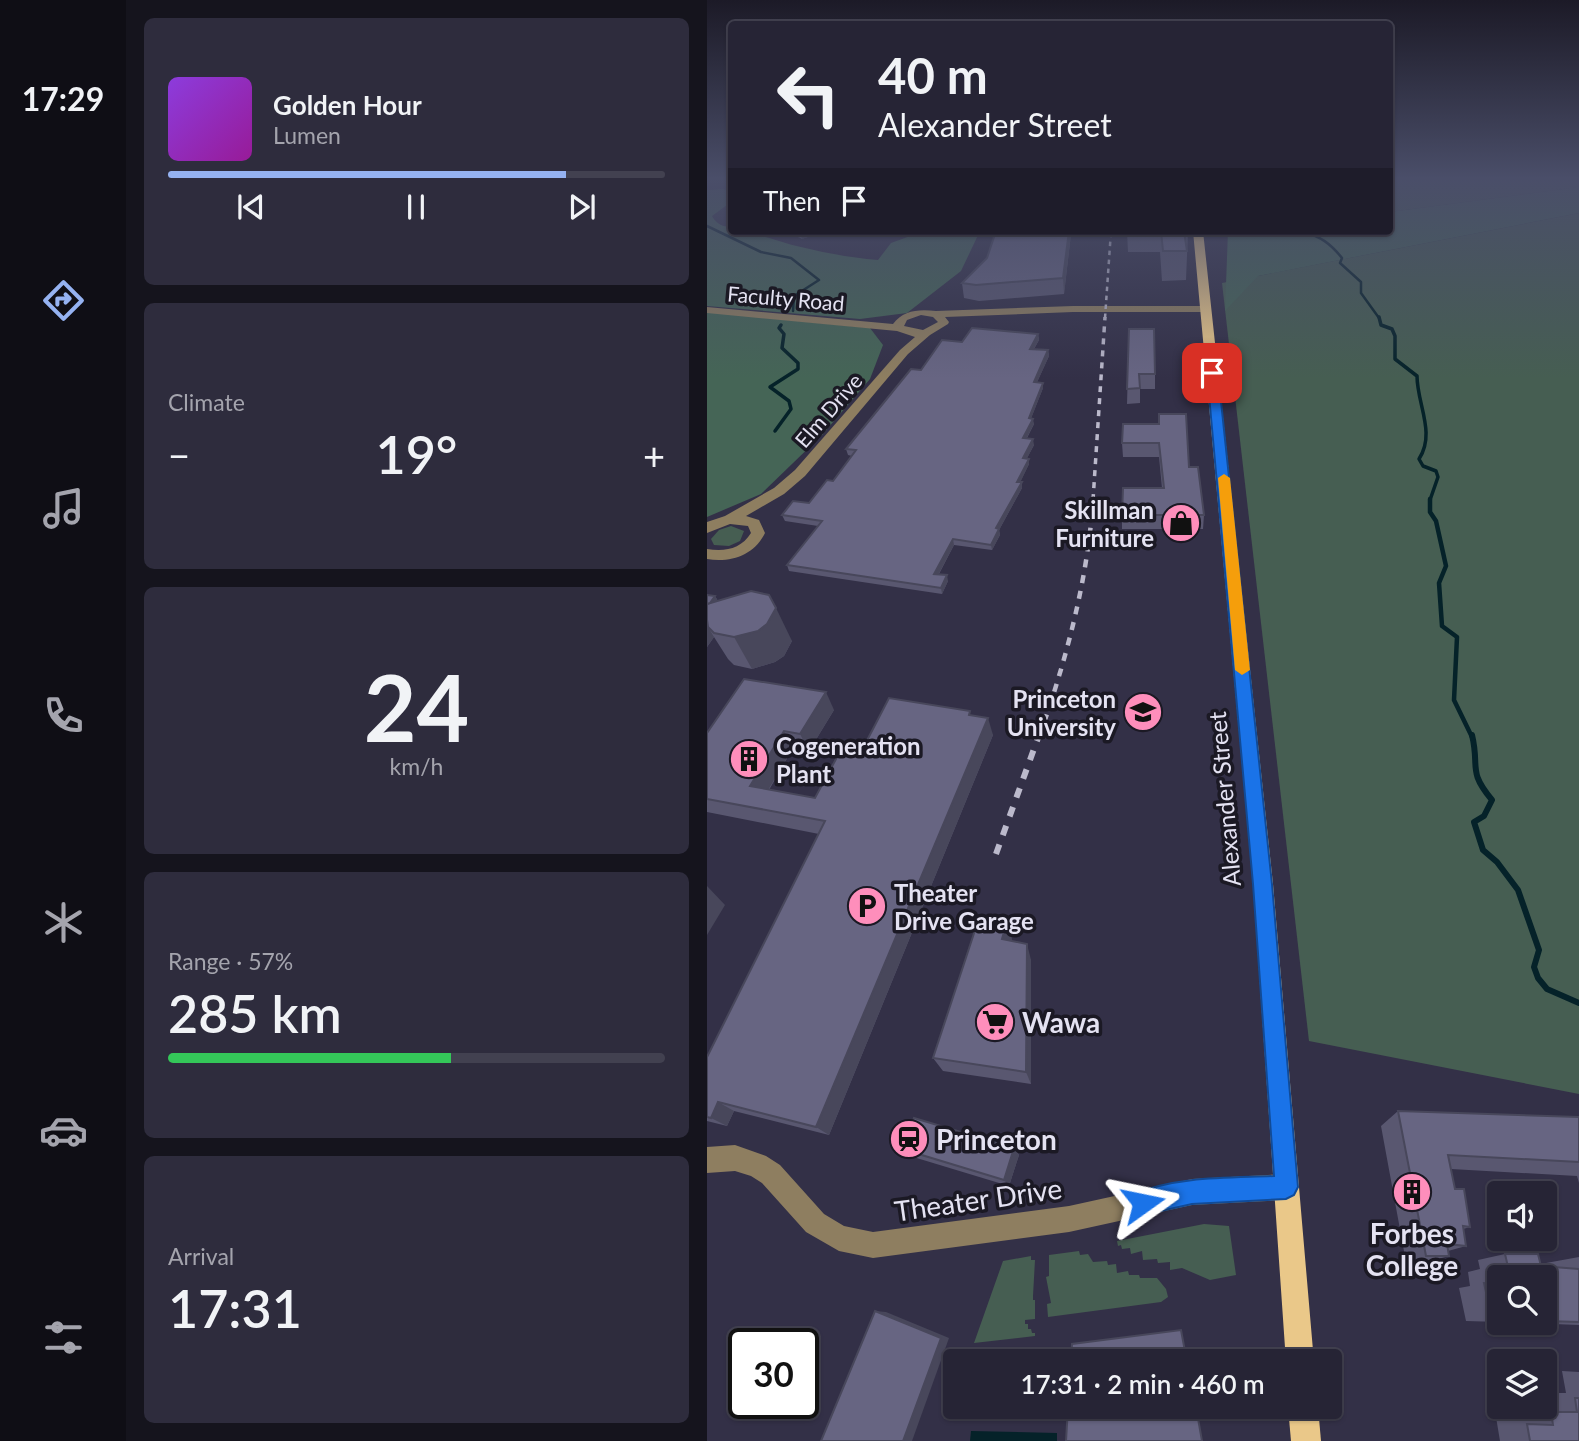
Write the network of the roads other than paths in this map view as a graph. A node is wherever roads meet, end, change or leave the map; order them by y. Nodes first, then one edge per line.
1 (1199, 244) edge
2 (1206, 309) junction
3 (707, 310) edge
4 (995, 313) junction
5 (936, 314) junction
6 (904, 326) junction
7 (941, 326) junction
8 (927, 332) junction
9 (904, 352) junction
10 (779, 491) junction
11 (730, 519) junction
12 (707, 528) edge
13 (758, 528) junction
14 (707, 554) edge
15 (707, 1160) edge
16 (1286, 1187) junction
17 (1299, 1349) edge
18 (1304, 1419) edge
19 (1306, 1441) edge

1 - 2 main road, Alexander Street
2 - 4 street
2 - 16 main road, Alexander Street
3 - 6 street, Faculty Road
4 - 5 street
4 - 7 street
5 - 6 street
5 - 7 street
6 - 8 street
6 - 9 street, Elm Drive
7 - 8 street
8 - 9 street, Elm Drive
9 - 10 street, Elm Drive
10 - 11 street, Elm Drive
10 - 13 street, Elm Drive
11 - 12 street, Elm Drive
11 - 13 street
13 - 14 street, Elm Drive
15 - 16 street, Theater Drive
16 - 17 main road, Alexander Street
18 - 19 main road

